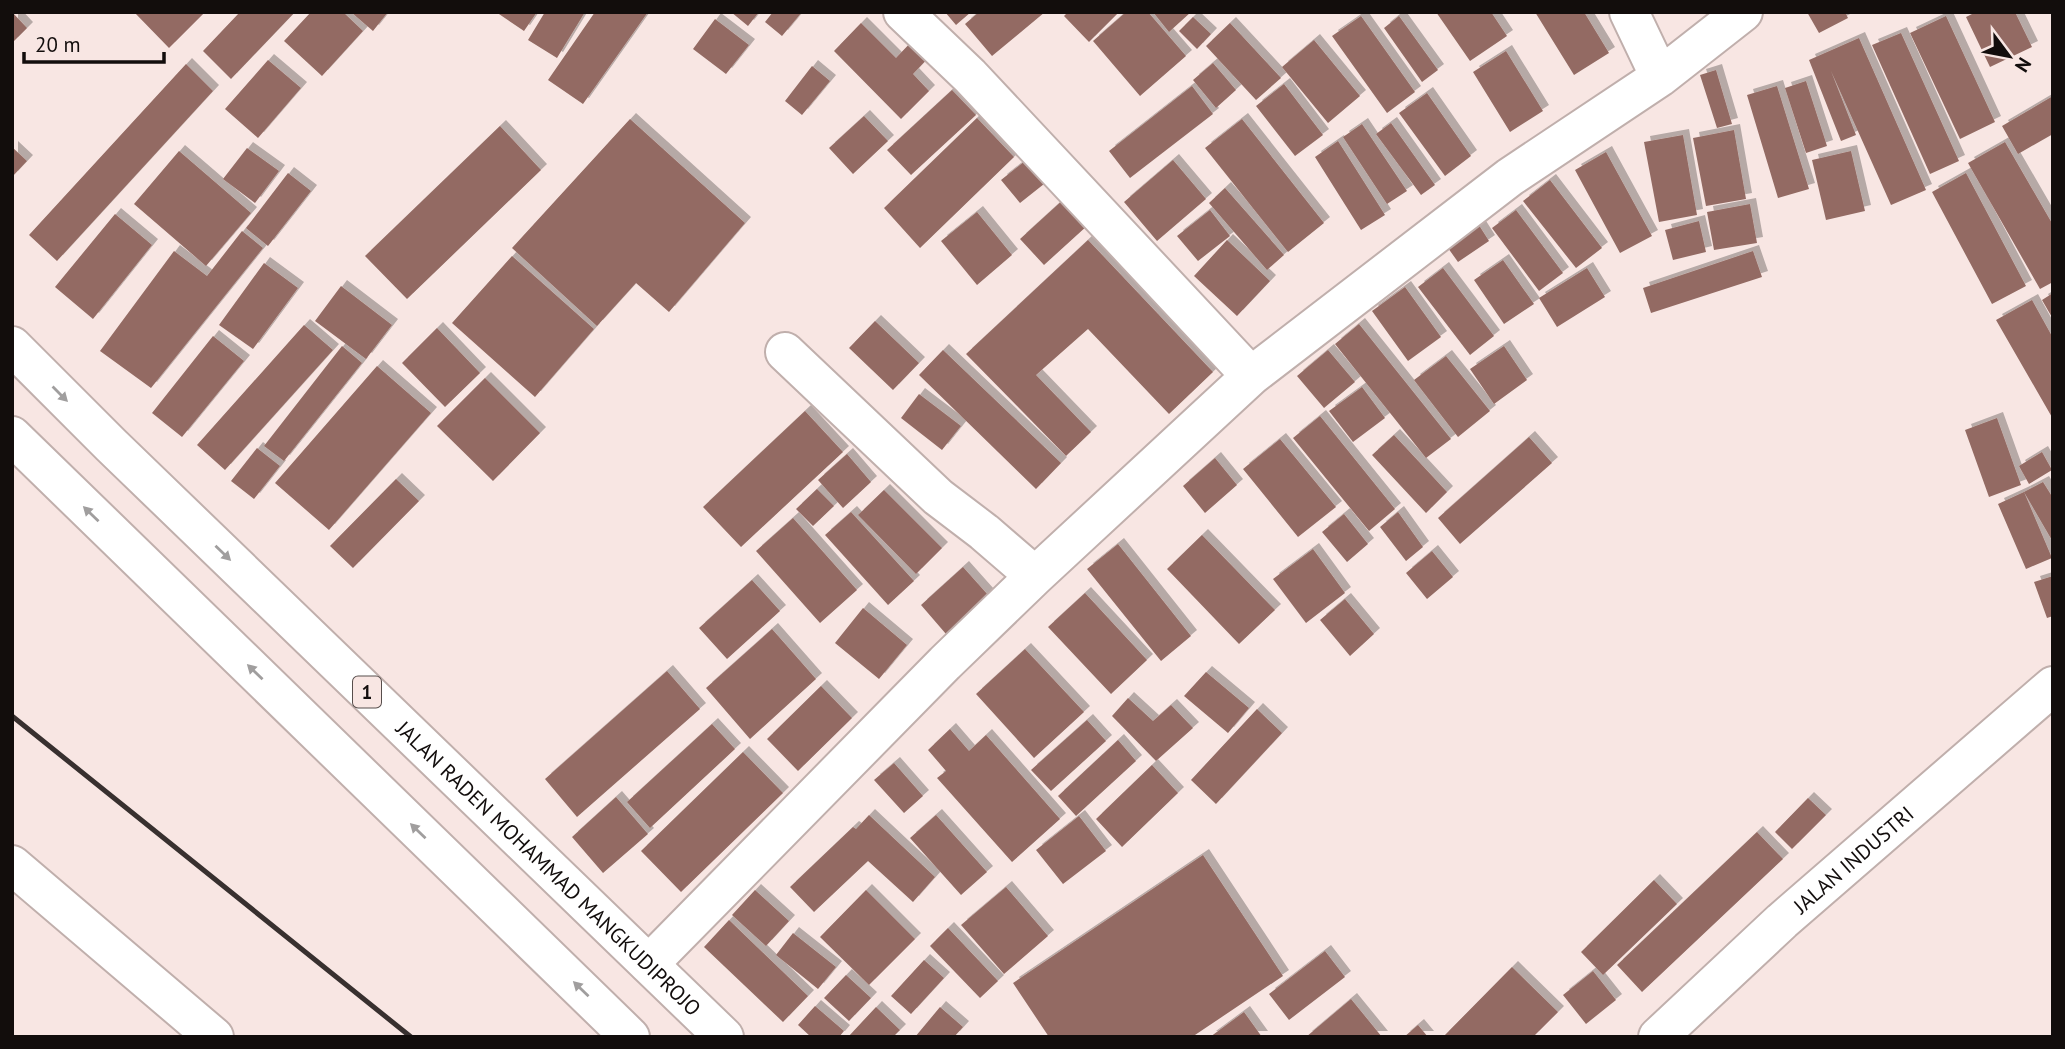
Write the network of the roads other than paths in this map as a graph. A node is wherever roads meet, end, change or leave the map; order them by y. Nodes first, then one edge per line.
1 (903, 12) edge
2 (1629, 12) edge
3 (1743, 12) edge
4 (1660, 77) junction
5 (12, 346) edge
6 (785, 352) dead end
7 (1251, 376) junction
8 (12, 436) edge
9 (1035, 576) junction
10 (2053, 686) edge
11 (12, 865) edge
12 (649, 964) junction
13 (214, 1037) edge
14 (630, 1037) edge
15 (724, 1037) edge
16 (1658, 1037) edge

1 - 7 main road
2 - 4 main road
3 - 4 main road
4 - 7 main road
5 -> 12 main road, JALAN RADEN MOHAMMAD MANGKUDIPROJO / 1
6 - 9 main road
7 - 9 main road
14 -> 8 main road
9 - 12 main road
10 - 16 main road, JALAN INDUSTRI
11 - 13 main road
12 - 15 main road, JALAN RADEN MOHAMMAD MANGKUDIPROJO / 1

